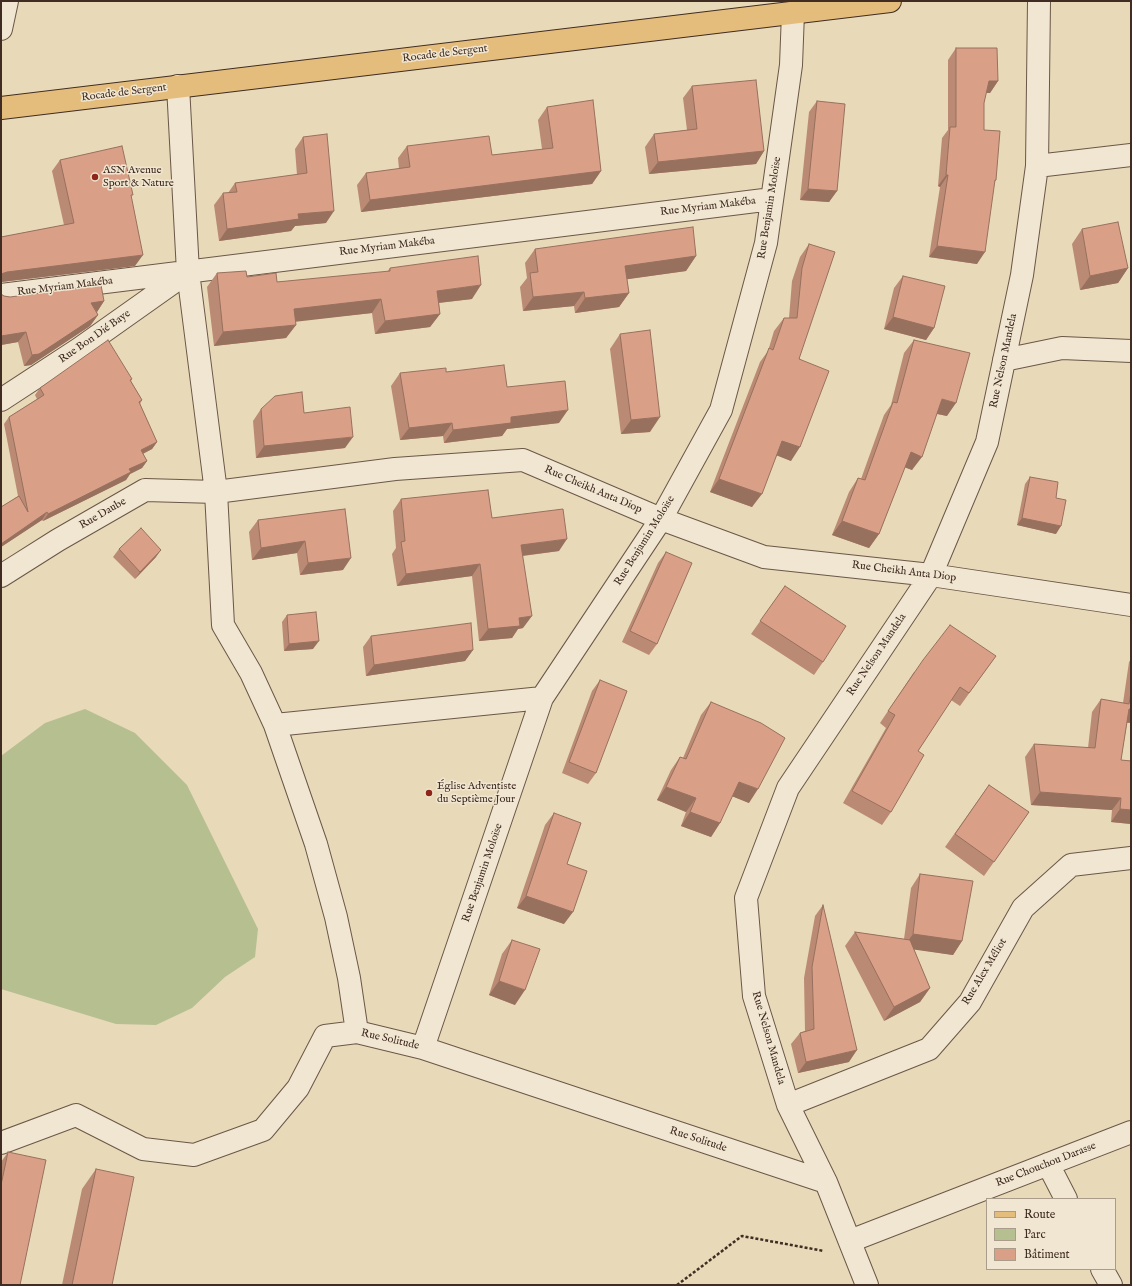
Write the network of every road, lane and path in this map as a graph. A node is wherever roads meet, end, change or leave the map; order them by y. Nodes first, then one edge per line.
1 (7, 1) edge
2 (890, 1) edge
3 (1039, 1) edge
4 (794, 13) junction
5 (1, 29) edge
6 (178, 86) junction
7 (1, 108) edge
8 (1131, 155) edge
9 (1037, 166) junction
10 (772, 199) junction
11 (188, 272) junction
12 (1, 295) edge
13 (1131, 351) edge
14 (1004, 360) junction
15 (1, 400) edge
16 (216, 492) junction
17 (661, 519) junction
18 (931, 575) junction
19 (1, 576) edge
20 (1131, 606) edge
21 (542, 698) junction
22 (275, 725) junction
23 (1131, 858) edge
24 (357, 1032) junction
25 (423, 1048) junction
26 (788, 1105) junction
27 (1131, 1132) edge
28 (1, 1143) edge
29 (1048, 1164) junction
30 (826, 1182) junction
31 (1065, 1198) edge
32 (853, 1249) junction
33 (1103, 1270) edge
34 (677, 1285) edge
35 (867, 1285) edge
36 (1111, 1285) edge

1 - 5 street
2 - 4 main road, Rocade de Sergent
3 - 9 street, Rue Nelson Mandela
4 - 6 main road, Rocade de Sergent
4 - 10 street, Rue Benjamin Moloïse
6 - 7 main road, Rocade de Sergent
6 - 11 street
8 - 9 street
9 - 14 street, Rue Nelson Mandela
10 - 11 street, Rue Myriam Makéba
10 - 17 street, Rue Benjamin Moloïse
11 - 12 street, Rue Myriam Makéba
11 - 15 street, Rue Bon Dié Baye
11 - 16 street
13 - 14 street
14 - 18 street, Rue Nelson Mandela
16 - 17 street, Rue Cheikh Anta Diop
16 - 19 street, Rue Daube
16 - 22 street
17 - 18 street, Rue Cheikh Anta Diop
17 - 21 street, Rue Benjamin Moloïse
18 - 20 street, Rue Cheikh Anta Diop
18 - 26 street, Rue Nelson Mandela
21 - 22 street
21 - 25 street, Rue Benjamin Moloïse
22 - 24 street
23 - 26 street, Rue Alex Méliot
24 - 25 street, Rue Solitude
24 - 28 street, Rue Solitude
25 - 30 street, Rue Solitude
26 - 30 street, Rue Nelson Mandela
27 - 29 street, Rue Chouchou Darasse
29 - 31 street
29 - 32 street, Rue Chouchou Darasse
30 - 32 street, Rue Nelson Mandela
32 - 34 path
32 - 35 street, Rue Nelson Mandela
33 - 36 street

